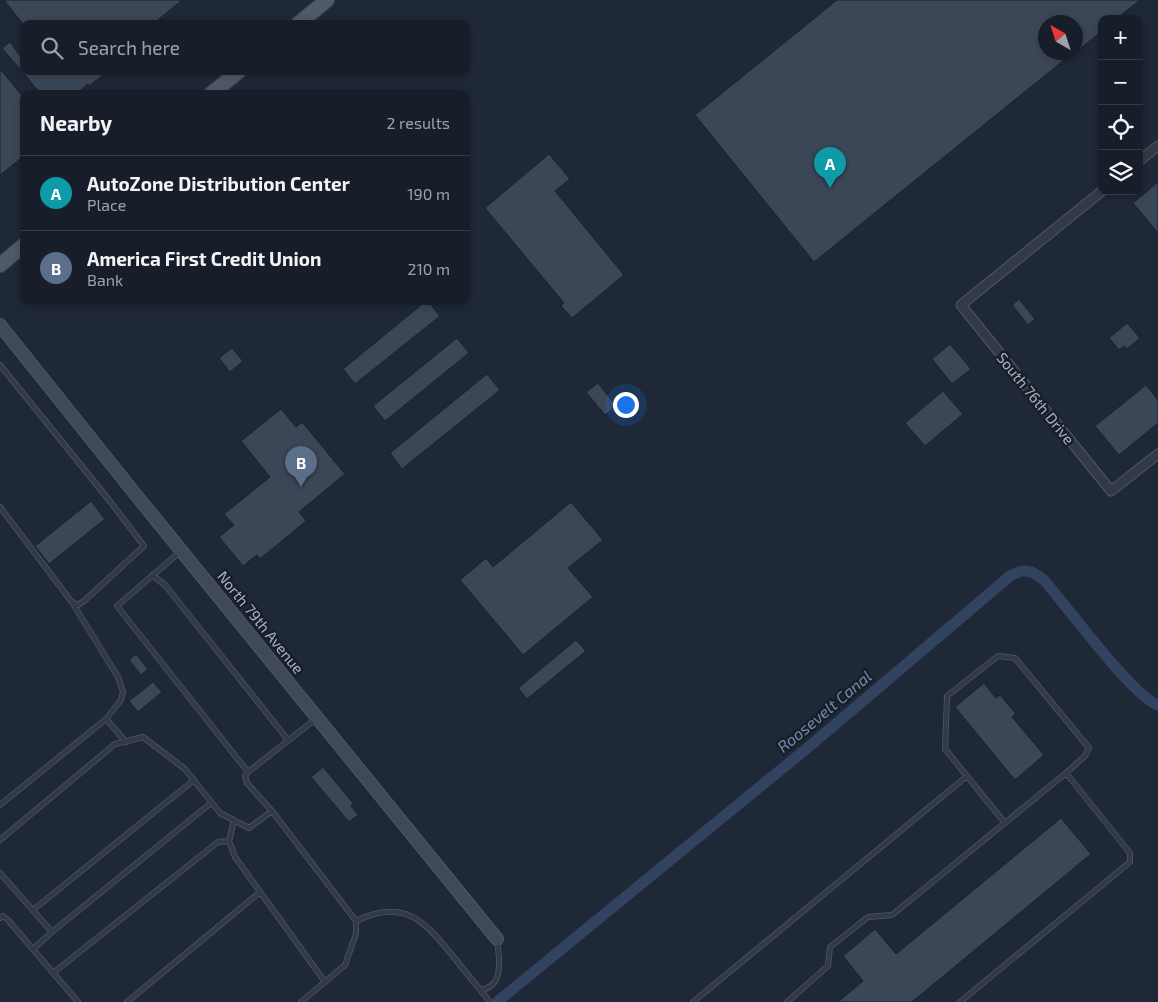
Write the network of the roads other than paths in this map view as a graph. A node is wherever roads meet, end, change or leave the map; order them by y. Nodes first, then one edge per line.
1 (327, 0) edge
2 (303, 20) edge
3 (234, 75) edge
4 (216, 90) edge
5 (1158, 146) edge
6 (1143, 158) edge
7 (1098, 194) edge
8 (20, 248) edge
9 (0, 265) edge
10 (0, 325) edge
11 (0, 365) edge
12 (1158, 454) edge
13 (0, 507) edge
14 (182, 551) junction
15 (152, 575) junction
16 (71, 600) junction
17 (318, 717) junction
18 (106, 719) junction
19 (288, 740) junction
20 (126, 742) junction
21 (248, 772) junction
22 (1066, 773) junction
23 (967, 776) junction
24 (194, 780) junction
25 (212, 803) junction
26 (0, 805) edge
27 (272, 811) junction
28 (234, 820) junction
29 (1004, 823) junction
30 (0, 840) edge
31 (229, 841) junction
32 (0, 873) edge
33 (260, 892) junction
34 (0, 910) edge
35 (33, 910) junction
36 (0, 918) edge
37 (8, 920) junction
38 (356, 921) junction
39 (52, 932) junction
40 (497, 939) joint
41 (33, 949) junction
42 (53, 973) junction
43 (325, 982) junction
44 (481, 990) junction
45 (489, 1000) edge
46 (78, 1002) edge
47 (127, 1002) edge
48 (301, 1002) edge
49 (693, 1002) edge
50 (787, 1002) edge
51 (960, 1002) edge

1 - 2 main road
3 - 4 main road
5 - 6 street
7 - 12 street, South 76th Drive
8 - 9 main road
10 - 14 street, North 79th Avenue
11 - 16 lane
13 - 16 lane
14 - 15 lane
14 - 17 street, North 79th Avenue
15 - 19 lane
15 - 21 lane
16 - 18 lane
17 - 19 lane
17 - 40 street, North 79th Avenue
18 - 20 lane
18 - 26 lane
19 - 21 lane
20 - 24 lane
20 - 30 lane
21 - 27 lane
22 - 23 lane
22 - 29 lane
22 - 51 lane
23 - 29 lane
23 - 49 lane
24 - 25 lane
24 - 35 lane
25 - 28 lane
25 - 39 lane
27 - 28 lane
27 - 38 lane
28 - 31 lane
29 - 50 lane
31 - 33 lane
31 - 42 lane
32 - 35 lane
33 - 43 lane
33 - 47 lane
34 - 37 lane
35 - 39 lane
36 - 37 lane
37 - 41 lane
38 - 43 lane
38 - 44 lane
39 - 41 lane
40 - 44 lane
41 - 42 lane
42 - 46 lane
43 - 48 lane
44 - 45 lane

